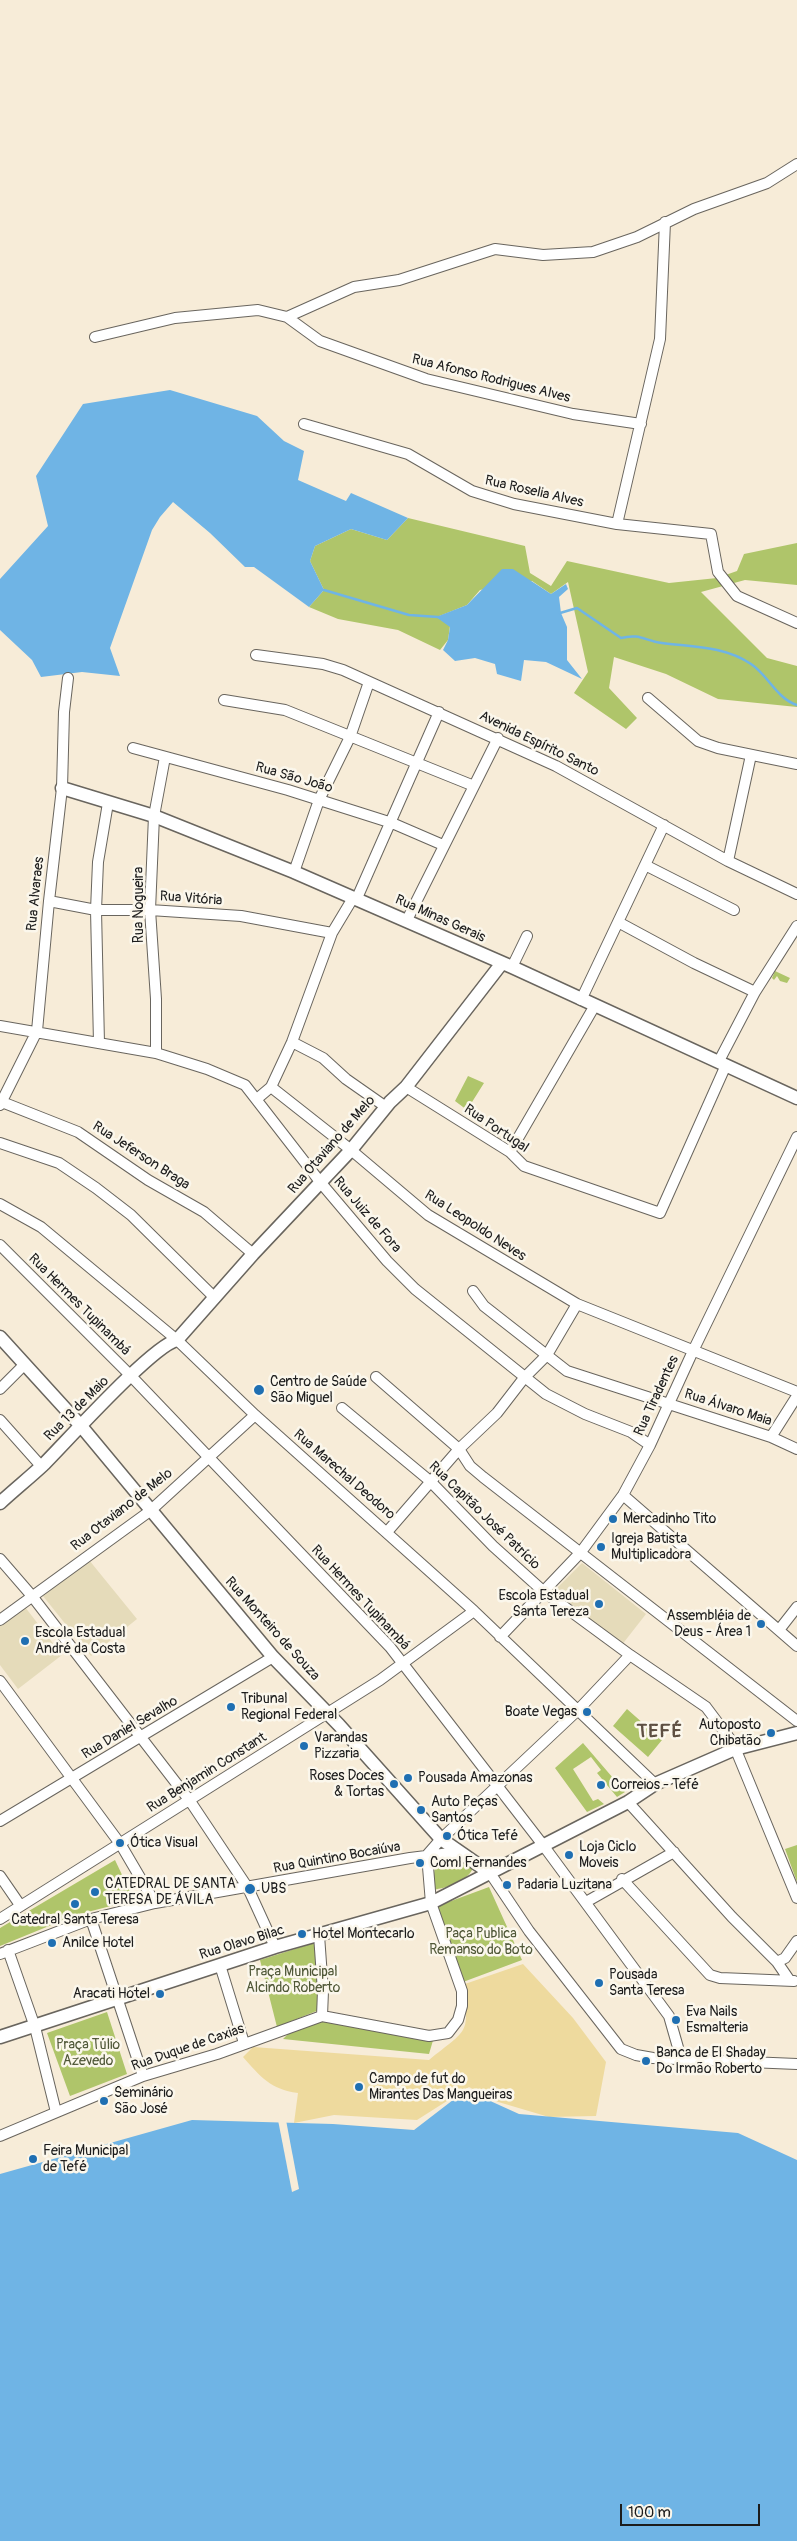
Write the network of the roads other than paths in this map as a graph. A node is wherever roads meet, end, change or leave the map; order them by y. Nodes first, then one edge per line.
1 (797, 164) edge
2 (665, 222) junction
3 (287, 317) junction
4 (95, 336) dead end
5 (304, 424) dead end
6 (641, 424) junction
7 (616, 524) junction
8 (797, 623) edge
9 (256, 655) dead end
10 (68, 678) dead end
11 (369, 682) junction
12 (648, 698) dead end
13 (224, 700) dead end
14 (439, 712) junction
15 (350, 737) junction
16 (498, 738) junction
17 (133, 748) dead end
18 (752, 755) junction
19 (165, 757) junction
20 (417, 762) junction
21 (797, 764) edge
22 (474, 786) junction
23 (62, 788) junction
24 (319, 800) junction
25 (108, 803) junction
26 (154, 816) junction
27 (392, 823) junction
28 (664, 825) junction
29 (443, 845) junction
30 (728, 861) junction
31 (645, 865) junction
32 (294, 872) junction
33 (797, 894) edge
34 (355, 898) junction
35 (49, 901) junction
36 (96, 910) junction
37 (150, 910) junction
38 (734, 910) dead end
39 (406, 920) junction
40 (618, 922) junction
41 (797, 926) edge
42 (332, 933) junction
43 (527, 936) dead end
44 (507, 966) junction
45 (755, 992) junction
46 (581, 1000) junction
47 (594, 1007) junction
48 (0, 1026) edge
49 (37, 1032) junction
50 (292, 1042) junction
51 (99, 1043) junction
52 (156, 1053) junction
53 (723, 1063) junction
54 (271, 1087) junction
55 (406, 1087) junction
56 (258, 1098) junction
57 (797, 1098) edge
58 (1, 1104) edge
59 (386, 1107) junction
60 (797, 1137) edge
61 (0, 1143) edge
62 (351, 1150) junction
63 (510, 1152) junction
64 (321, 1183) junction
65 (0, 1204) edge
66 (0, 1245) edge
67 (253, 1254) junction
68 (474, 1290) dead end
69 (215, 1298) junction
70 (577, 1304) junction
71 (0, 1337) edge
72 (177, 1340) junction
73 (693, 1351) junction
74 (547, 1355) junction
75 (24, 1365) junction
76 (132, 1376) junction
77 (376, 1376) dead end
78 (524, 1378) junction
79 (0, 1389) edge
80 (797, 1392) edge
81 (797, 1396) edge
82 (670, 1403) junction
83 (342, 1408) dead end
84 (255, 1416) junction
85 (0, 1420) edge
86 (81, 1426) junction
87 (771, 1437) junction
88 (650, 1445) junction
89 (459, 1449) junction
90 (797, 1449) edge
91 (209, 1460) junction
92 (41, 1466) junction
93 (430, 1481) junction
94 (623, 1495) junction
95 (0, 1503) edge
96 (150, 1511) junction
97 (387, 1532) junction
98 (581, 1552) junction
99 (0, 1559) edge
100 (543, 1591) junction
101 (32, 1596) junction
102 (797, 1607) edge
103 (474, 1611) junction
104 (0, 1620) edge
105 (779, 1630) junction
106 (500, 1638) junction
107 (797, 1646) edge
108 (630, 1655) junction
109 (273, 1657) junction
110 (401, 1664) junction
111 (0, 1681) edge
112 (579, 1709) junction
113 (328, 1713) junction
114 (797, 1721) edge
115 (797, 1733) edge
116 (140, 1738) junction
117 (735, 1749) junction
118 (74, 1778) junction
119 (655, 1784) junction
120 (498, 1786) junction
121 (190, 1801) junction
122 (628, 1802) junction
123 (0, 1821) edge
124 (441, 1839) junction
125 (121, 1844) junction
126 (543, 1845) junction
127 (458, 1852) junction
128 (674, 1852) junction
129 (427, 1856) junction
130 (490, 1873) junction
131 (0, 1876) edge
132 (622, 1879) junction
133 (248, 1888) junction
134 (797, 1898) edge
135 (586, 1902) junction
136 (155, 1903) junction
137 (431, 1903) junction
138 (20, 1905) junction
139 (0, 1919) edge
140 (91, 1919) junction
141 (319, 1935) junction
142 (797, 1941) edge
143 (275, 1947) junction
144 (4, 1952) edge
145 (777, 1962) junction
146 (220, 1965) junction
147 (794, 1981) edge
148 (118, 1999) junction
149 (322, 2016) junction
150 (35, 2027) junction
151 (0, 2037) edge
152 (244, 2043) junction
153 (680, 2058) junction
154 (797, 2064) edge
155 (143, 2076) junction
156 (56, 2112) junction
157 (0, 2136) edge

1 - 2 street
2 - 3 street
2 - 6 street
3 - 4 street
3 - 6 street, Rua Afonso Rodrigues Alves
5 - 7 street, Rua Roselia Alves
6 - 7 street
7 - 8 street, Rua Roselia Alves
9 - 11 street, Avenida Espírito Santo
10 - 23 street, Rua Alvaraes
11 - 14 street, Avenida Espírito Santo
11 - 15 street
12 - 18 street
13 - 15 street
14 - 16 street, Avenida Espírito Santo
14 - 20 street
15 - 20 street
15 - 24 street
16 - 22 street
16 - 28 street, Avenida Espírito Santo
17 - 19 street, Rua São João
18 - 21 street
18 - 30 street
19 - 24 street, Rua São João
19 - 26 street, Rua Nogueira
20 - 22 street
20 - 27 street
22 - 29 street
23 - 25 street, Rua Minas Gerais
23 - 35 street, Rua Alvaraes
24 - 27 street, Rua São João
24 - 32 street
25 - 26 street, Rua Minas Gerais
25 - 36 street
26 - 32 street, Rua Minas Gerais
26 - 37 street, Rua Nogueira
27 - 29 street, Rua São João
27 - 34 street
28 - 30 street, Avenida Espírito Santo
28 - 31 street
29 - 39 street
30 - 33 street, Avenida Espírito Santo
31 - 38 street
31 - 40 street
32 - 34 street, Rua Minas Gerais
34 - 39 street, Rua Minas Gerais
34 - 42 street
35 - 36 street, Rua Vitória
35 - 49 street, Rua Alvaraes
36 - 37 street, Rua Vitória
36 - 51 street
37 - 42 street, Rua Vitória
37 - 52 street, Rua Nogueira
39 - 44 street, Rua Minas Gerais
40 - 45 street
40 - 46 street
41 - 45 street
42 - 50 street
43 - 44 street
44 - 46 street, Rua Minas Gerais
44 - 55 street, Rua Otaviano de Melo
45 - 53 street
46 - 47 street, Rua Minas Gerais
47 - 53 street, Rua Minas Gerais
47 - 63 street
48 - 49 street, Rua Juiz de Fora
49 - 51 street, Rua Juiz de Fora
49 - 58 street, Rua Alvaraes
50 - 54 street
50 - 59 street
51 - 52 street, Rua Juiz de Fora
52 - 56 street, Rua Juiz de Fora
53 - 57 street, Rua Minas Gerais
53 - 63 street, Rua Portugal
54 - 56 street
54 - 62 street, Rua Leopoldo Neves
55 - 59 street, Rua Otaviano de Melo
55 - 63 street, Rua Portugal
56 - 64 street, Rua Juiz de Fora
58 - 67 street, Rua Jeferson Braga
59 - 62 street, Rua Otaviano de Melo
60 - 73 street, Rua Tiradentes
61 - 69 street
62 - 64 street, Rua Otaviano de Melo
62 - 70 street, Rua Leopoldo Neves
64 - 67 street, Rua Otaviano de Melo
64 - 78 street, Rua Juiz de Fora
65 - 72 street, Rua Marechal Deodoro
66 - 76 street, Rua Hermes Tupinambá
67 - 69 street, Rua Otaviano de Melo
68 - 74 street, Rua Álvaro Maia
69 - 72 street, Rua Otaviano de Melo
70 - 73 street, Rua Leopoldo Neves
70 - 74 street
71 - 75 street, Rua Monteiro de Souza
72 - 76 street, Rua 13 de Maio
72 - 84 street, Rua Marechal Deodoro
73 - 80 street, Rua Leopoldo Neves
73 - 82 street, Rua Tiradentes
74 - 78 street
74 - 82 street, Rua Álvaro Maia
75 - 79 street
75 - 86 street, Rua Monteiro de Souza
76 - 86 street, Rua 13 de Maio
76 - 91 street, Rua Hermes Tupinambá
77 - 89 street
78 - 88 street, Rua Juiz de Fora
78 - 89 street
81 - 87 street
82 - 87 street, Rua Álvaro Maia
82 - 88 street, Rua Tiradentes
83 - 93 street, Rua Capitão José Patrício
84 - 91 street, Rua Otaviano de Melo
84 - 97 street, Rua Marechal Deodoro
85 - 92 street
86 - 92 street, Rua 13 de Maio
86 - 96 street, Rua Monteiro de Souza
87 - 90 street, Rua Álvaro Maia
88 - 94 street, Rua Tiradentes
89 - 93 street
89 - 98 street
91 - 96 street, Rua Otaviano de Melo
91 - 110 street, Rua Hermes Tupinambá
92 - 95 street, Rua 13 de Maio
93 - 97 street
93 - 100 street, Rua Capitão José Patrício
94 - 98 street, Rua Tiradentes
94 - 105 street
96 - 101 street, Rua Otaviano de Melo
96 - 109 street, Rua Monteiro de Souza
97 - 103 street, Rua Marechal Deodoro
98 - 100 street, Rua Tiradentes
98 - 114 street
99 - 101 street
100 - 106 street, Rua Tiradentes
100 - 108 street, Rua Capitão José Patrício
101 - 104 street, Rua Otaviano de Melo
101 - 116 street
102 - 105 street
103 - 106 street, Rua Marechal Deodoro
103 - 110 street, Rua Benjamin Constant
105 - 107 street
106 - 112 street, Rua Marechal Deodoro
108 - 112 street
108 - 117 street, Rua Capitão José Patrício
109 - 113 street, Rua Monteiro de Souza
109 - 116 street, Rua Daniel Sevalho
110 - 113 street, Rua Benjamin Constant
110 - 120 street, Rua Hermes Tupinambá
111 - 118 street
112 - 119 street, Rua Marechal Deodoro
112 - 120 street
113 - 121 street, Rua Benjamin Constant
113 - 124 street, Rua Monteiro de Souza
115 - 117 street, Rua Olavo Bilac
116 - 118 street, Rua Daniel Sevalho
116 - 121 street
117 - 119 street, Rua Olavo Bilac
117 - 134 street, Rua Capitão José Patrício
118 - 123 street, Rua Daniel Sevalho
118 - 125 street
119 - 122 street, Rua Olavo Bilac
120 - 124 street
120 - 126 street, Rua Hermes Tupinambá
121 - 125 street, Rua Benjamin Constant
121 - 133 street
122 - 126 street, Rua Olavo Bilac
122 - 128 street
124 - 127 street, Rua Monteiro de Souza
124 - 129 street
125 - 136 street
125 - 138 street, Rua Benjamin Constant
126 - 130 street, Rua Olavo Bilac
126 - 135 street, Rua Hermes Tupinambá
127 - 129 street, Rua Quintino Bocaiúva
127 - 130 street, Rua Monteiro de Souza
128 - 132 street
128 - 145 street
129 - 133 street, Rua Quintino Bocaiúva
129 - 137 street
130 - 137 street, Rua Olavo Bilac
130 - 153 street, Rua Monteiro de Souza
131 - 138 street
132 - 135 street
132 - 147 street
133 - 136 street, Rua Quintino Bocaiúva
133 - 143 street
135 - 153 street, Rua Hermes Tupinambá
136 - 140 street, Rua Quintino Bocaiúva
137 - 141 street, Rua Olavo Bilac
137 - 149 street
138 - 139 street, Rua Benjamin Constant
140 - 144 street, Rua Quintino Bocaiúva
140 - 148 street
141 - 143 street, Rua Olavo Bilac
141 - 149 street
142 - 145 street
143 - 146 street, Rua Olavo Bilac
144 - 150 street
145 - 147 street
146 - 148 street, Rua Olavo Bilac
146 - 152 street
148 - 150 street, Rua Olavo Bilac
148 - 155 street
149 - 152 street, Rua Duque de Caxias
150 - 151 street, Rua Olavo Bilac
150 - 156 street
152 - 155 street, Rua Duque de Caxias
153 - 154 street
155 - 156 street, Rua Duque de Caxias
156 - 157 street, Rua Duque de Caxias

